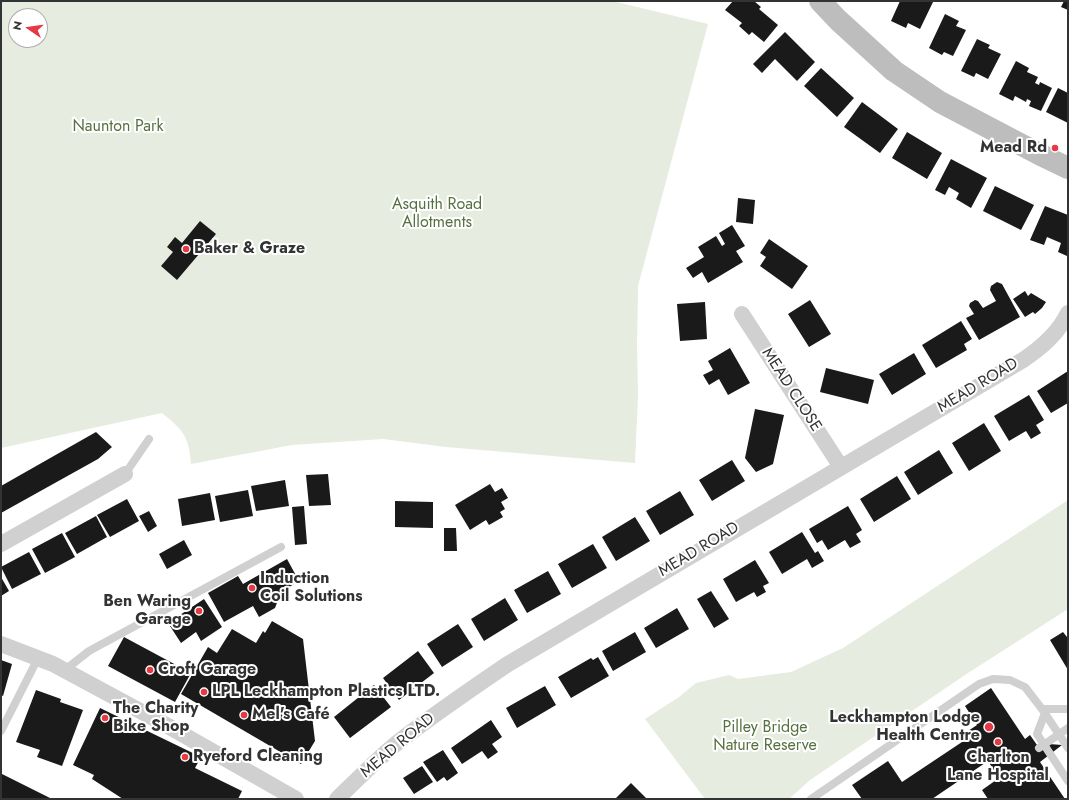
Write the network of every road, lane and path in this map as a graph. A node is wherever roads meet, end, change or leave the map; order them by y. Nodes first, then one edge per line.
1 (820, 1) edge
2 (1068, 168) edge
3 (1068, 313) edge
4 (742, 314) dead end
5 (150, 439) dead end
6 (841, 467) junction
7 (126, 474) joint
8 (1, 544) edge
9 (281, 547) dead end
10 (1, 644) edge
11 (38, 658) junction
12 (65, 670) junction
13 (1068, 709) edge
14 (1044, 711) junction
15 (1068, 728) edge
16 (1, 731) edge
17 (1059, 734) junction
18 (1042, 746) junction
19 (1068, 748) edge
20 (1068, 781) edge
21 (296, 799) edge
22 (337, 799) edge
23 (811, 799) edge

1 - 2 street
3 - 6 street, MEAD ROAD
4 - 6 street, MEAD CLOSE
5 - 7 lane
6 - 22 street, MEAD ROAD
7 - 8 street
9 - 12 lane
10 - 11 street
11 - 12 street
11 - 16 lane
12 - 21 street
13 - 14 lane
14 - 17 lane
14 - 18 lane
14 - 23 lane
15 - 17 lane
17 - 18 lane
17 - 19 lane
18 - 20 lane

